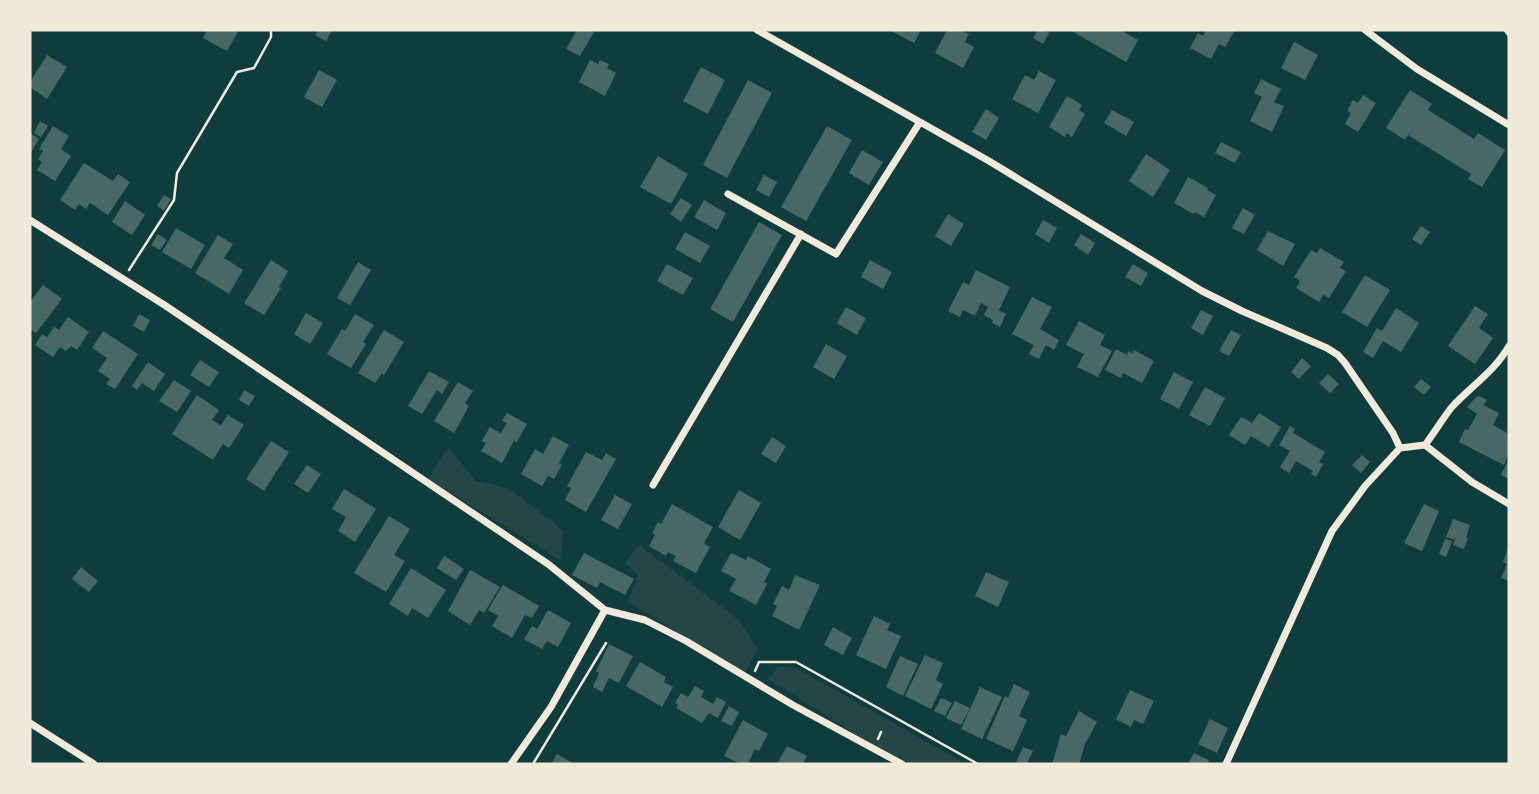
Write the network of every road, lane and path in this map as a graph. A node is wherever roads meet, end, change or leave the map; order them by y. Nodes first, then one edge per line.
1 (271, 30) edge
2 (757, 30) edge
3 (1365, 30) edge
4 (1506, 30) edge
5 (1509, 34) edge
6 (920, 122) junction
7 (1509, 125) edge
8 (728, 194) dead end
9 (30, 220) edge
10 (801, 234) junction
11 (123, 279) junction
12 (1509, 346) edge
13 (1425, 445) junction
14 (1399, 448) junction
15 (653, 485) dead end
16 (1509, 504) edge
17 (605, 610) junction
18 (606, 643) dead end
19 (750, 680) junction
20 (30, 723) edge
21 (94, 764) edge
22 (511, 764) edge
23 (533, 764) edge
24 (902, 764) edge
25 (978, 764) edge
26 (1226, 764) edge

1 - 11 path
2 - 6 street
3 - 7 street
4 - 5 lane
6 - 10 street
6 - 14 street
8 - 10 street
9 - 11 street
10 - 15 street
11 - 17 street
12 - 13 street
13 - 14 street
13 - 16 street
14 - 26 street
17 - 19 street
17 - 22 street
18 - 23 path
19 - 24 street
19 - 25 path
20 - 21 street

